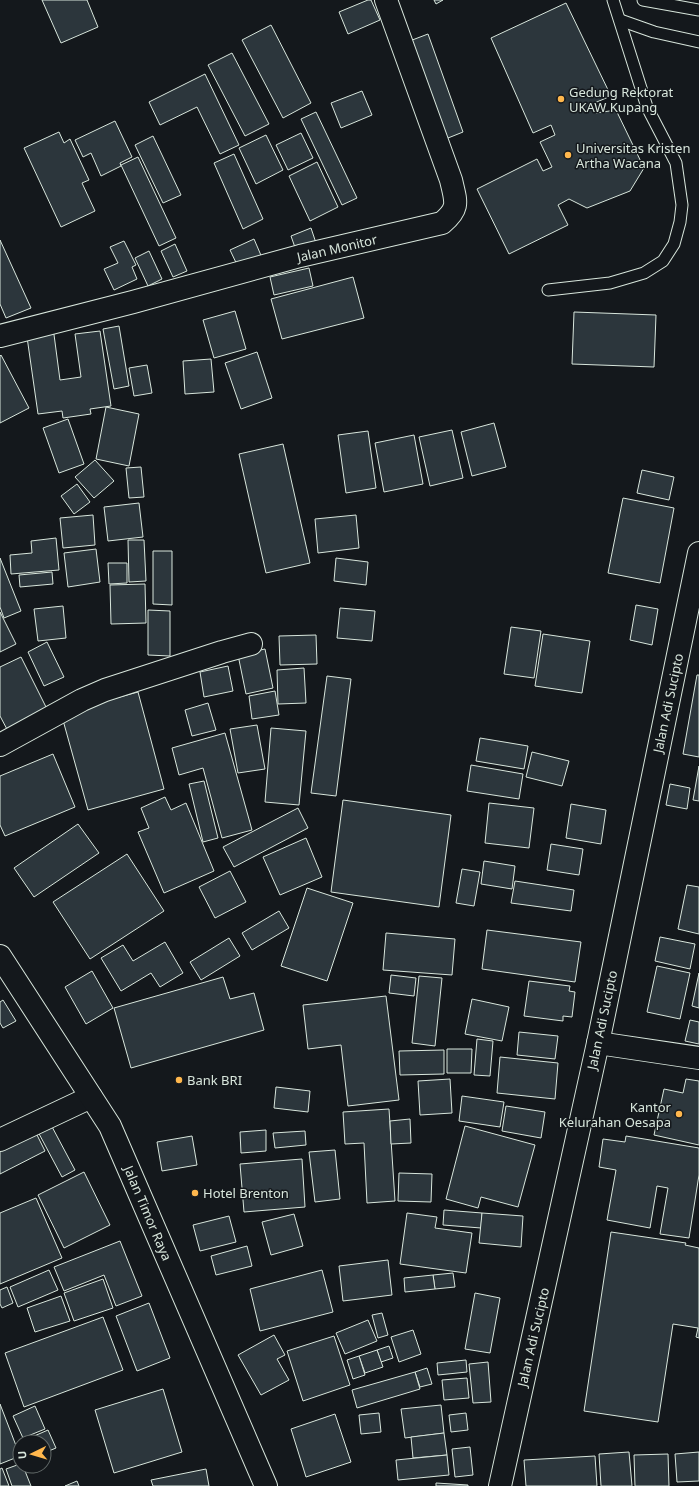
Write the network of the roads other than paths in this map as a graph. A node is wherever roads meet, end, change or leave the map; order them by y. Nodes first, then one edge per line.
1 (386, 0) edge
2 (613, 0) edge
3 (643, 0) edge
4 (699, 10) edge
5 (620, 20) junction
6 (699, 42) edge
7 (548, 290) dead end
8 (0, 336) edge
9 (699, 553) edge
10 (251, 644) dead end
11 (0, 745) edge
12 (0, 956) edge
13 (598, 1043) junction
14 (699, 1058) edge
15 (91, 1097) junction
16 (0, 1140) edge
17 (266, 1486) edge
18 (500, 1486) edge

1 - 8 main road, Jalan Monitor
2 - 5 lane
3 - 4 lane
5 - 6 lane
5 - 7 lane
9 - 13 main road, Jalan Adi Sucipto
10 - 11 main road
12 - 15 main road, Jalan Timor Raya
13 - 14 main road
13 - 18 main road, Jalan Adi Sucipto
15 - 16 main road
15 - 17 main road, Jalan Timor Raya

